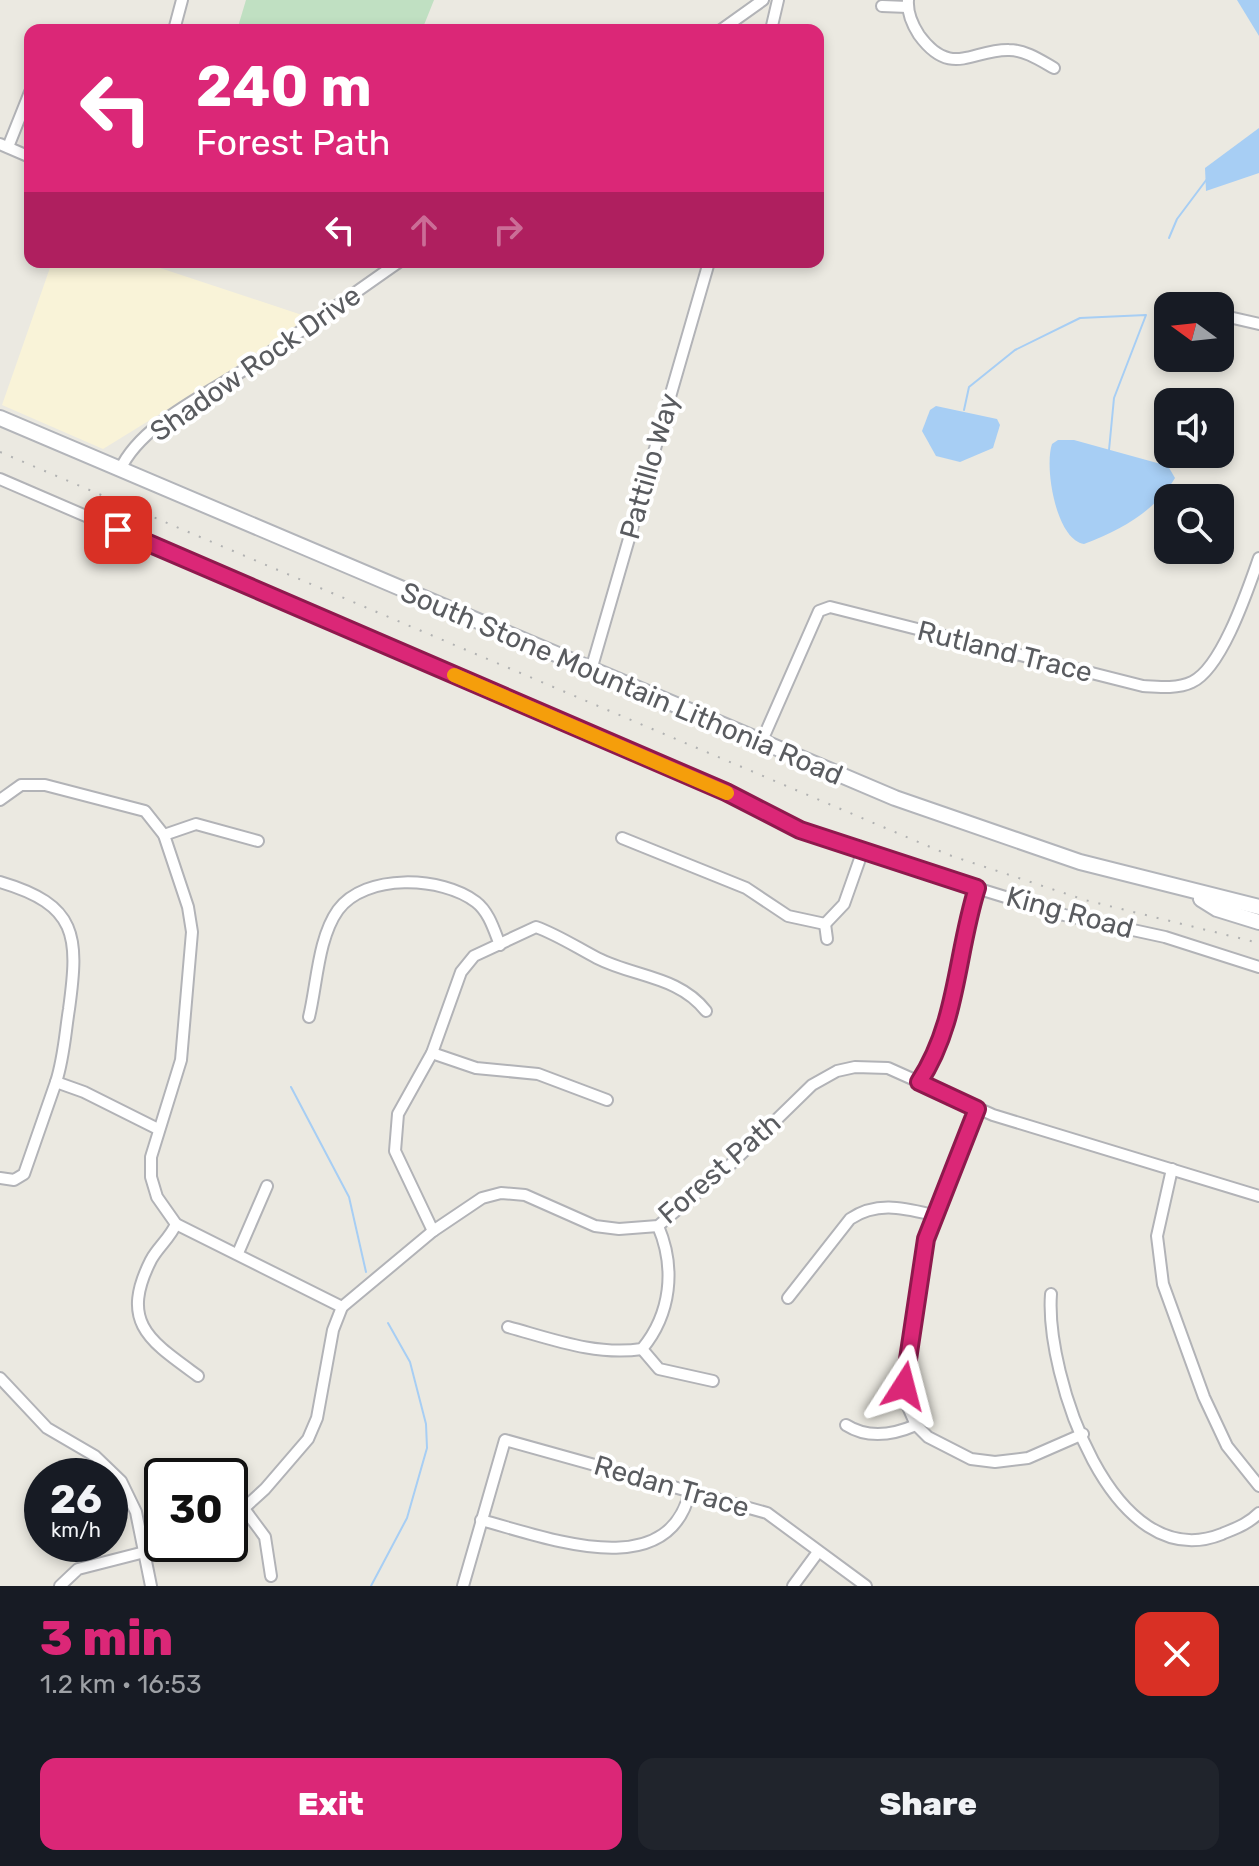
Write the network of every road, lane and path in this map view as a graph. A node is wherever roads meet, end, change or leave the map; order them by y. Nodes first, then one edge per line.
1 (182, 0) edge
2 (763, 0) edge
3 (778, 0) edge
4 (908, 4) edge
5 (882, 6) dead end
6 (176, 24) edge
7 (729, 24) edge
8 (772, 24) edge
9 (1054, 68) dead end
10 (24, 104) edge
11 (4, 146) edge
12 (24, 154) edge
13 (390, 268) edge
14 (707, 268) edge
15 (1234, 318) edge
16 (1259, 324) edge
17 (0, 418) edge
18 (120, 470) junction
19 (0, 479) edge
20 (1259, 558) edge
21 (591, 670) junction
22 (761, 743) junction
23 (0, 800) edge
24 (164, 835) junction
25 (622, 838) dead end
26 (258, 841) dead end
27 (862, 853) junction
28 (0, 882) edge
29 (977, 888) junction
30 (1190, 893) junction
31 (1259, 907) edge
32 (1259, 922) edge
33 (825, 924) junction
34 (827, 939) dead end
35 (500, 945) junction
36 (1259, 967) edge
37 (706, 1011) dead end
38 (309, 1017) dead end
39 (432, 1053) junction
40 (56, 1082) junction
41 (919, 1082) junction
42 (607, 1100) dead end
43 (977, 1109) junction
44 (158, 1129) junction
45 (1172, 1169) junction
46 (0, 1178) edge
47 (267, 1186) dead end
48 (1259, 1196) edge
49 (933, 1215) junction
50 (176, 1224) junction
51 (658, 1226) junction
52 (433, 1231) junction
53 (238, 1253) junction
54 (1051, 1294) dead end
55 (788, 1298) dead end
56 (342, 1307) junction
57 (508, 1327) dead end
58 (642, 1349) junction
59 (198, 1376) dead end
60 (0, 1378) edge
61 (713, 1381) dead end
62 (846, 1425) dead end
63 (916, 1425) junction
64 (1083, 1434) junction
65 (1259, 1486) edge
66 (690, 1491) junction
67 (248, 1507) edge
68 (1259, 1513) edge
69 (248, 1514) edge
70 (481, 1520) junction
71 (144, 1544) edge
72 (144, 1552) edge
73 (818, 1552) junction
74 (147, 1562) edge
75 (271, 1576) dead end
76 (60, 1586) edge
77 (151, 1586) edge
78 (463, 1586) edge
79 (793, 1586) edge
80 (866, 1586) edge

1 - 6 street
2 - 7 street
3 - 8 street
4 - 5 street
4 - 9 street
10 - 11 street
11 - 12 street
13 - 18 street, Shadow Rock Drive
14 - 21 street, Pattillo Way
15 - 16 street
17 - 18 main road, South Stone Mountain Lithonia Road
18 - 21 main road, South Stone Mountain Lithonia Road
19 - 27 street, King Road
20 - 22 street, Rutland Trace
21 - 22 main road, South Stone Mountain Lithonia Road
22 - 30 main road, South Stone Mountain Lithonia Road
23 - 24 street
24 - 26 street
24 - 44 street
25 - 33 street
27 - 29 street, King Road
27 - 33 street
28 - 40 street
29 - 36 street, King Road
29 - 41 street
30 - 31 main road, South Stone Mountain Lithonia Road
30 - 32 main road
33 - 34 street
35 - 37 street
35 - 38 street
35 - 39 street
39 - 42 street
39 - 52 street
40 - 44 street
40 - 46 street
41 - 43 street, Forest Path
41 - 51 street, Forest Path
43 - 45 street, Forest Path
43 - 49 street
44 - 50 street
45 - 48 street, Forest Path
45 - 65 street
47 - 53 street
49 - 55 street
49 - 63 street
50 - 53 street
50 - 59 street
51 - 52 street, Forest Path
51 - 58 street
52 - 56 street, Forest Path
53 - 56 street
54 - 64 street
56 - 67 street
57 - 58 street
58 - 61 street
60 - 71 street
62 - 63 street
63 - 64 street
64 - 68 street
66 - 70 street
66 - 70 street, Redan Trace
66 - 73 street, Redan Trace
69 - 75 street
70 - 78 street
72 - 76 street
73 - 79 street
73 - 80 street, Redan Trace
74 - 77 street

